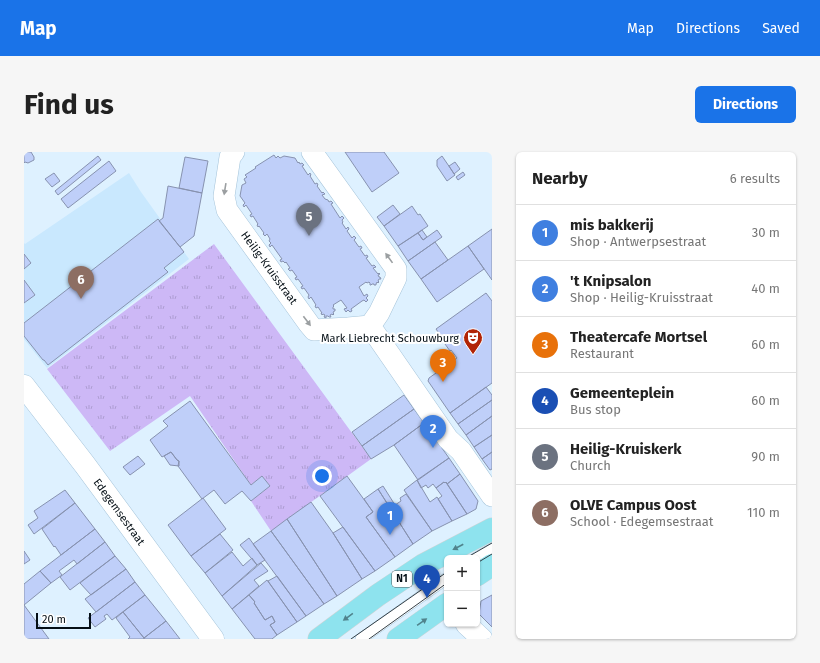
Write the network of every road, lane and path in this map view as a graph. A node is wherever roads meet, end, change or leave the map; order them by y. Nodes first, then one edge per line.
1 (234, 152) edge
2 (312, 152) edge
3 (370, 326) junction
4 (24, 386) edge
5 (492, 496) edge
6 (492, 529) edge
7 (492, 549) edge
8 (480, 556) edge
9 (492, 565) edge
10 (480, 573) edge
11 (444, 580) edge
12 (444, 607) edge
13 (469, 627) edge
14 (213, 639) edge
15 (318, 639) edge
16 (361, 639) edge
17 (398, 639) edge
18 (482, 639) edge

1 -> 3 street, Heilig-Kruisstraat
3 -> 2 street
3 - 5 street
4 - 14 street, Edegemsestraat
6 -> 15 main road, N1
7 - 8 lane
9 - 10 main road
11 - 16 lane
17 -> 12 main road
13 - 18 street

